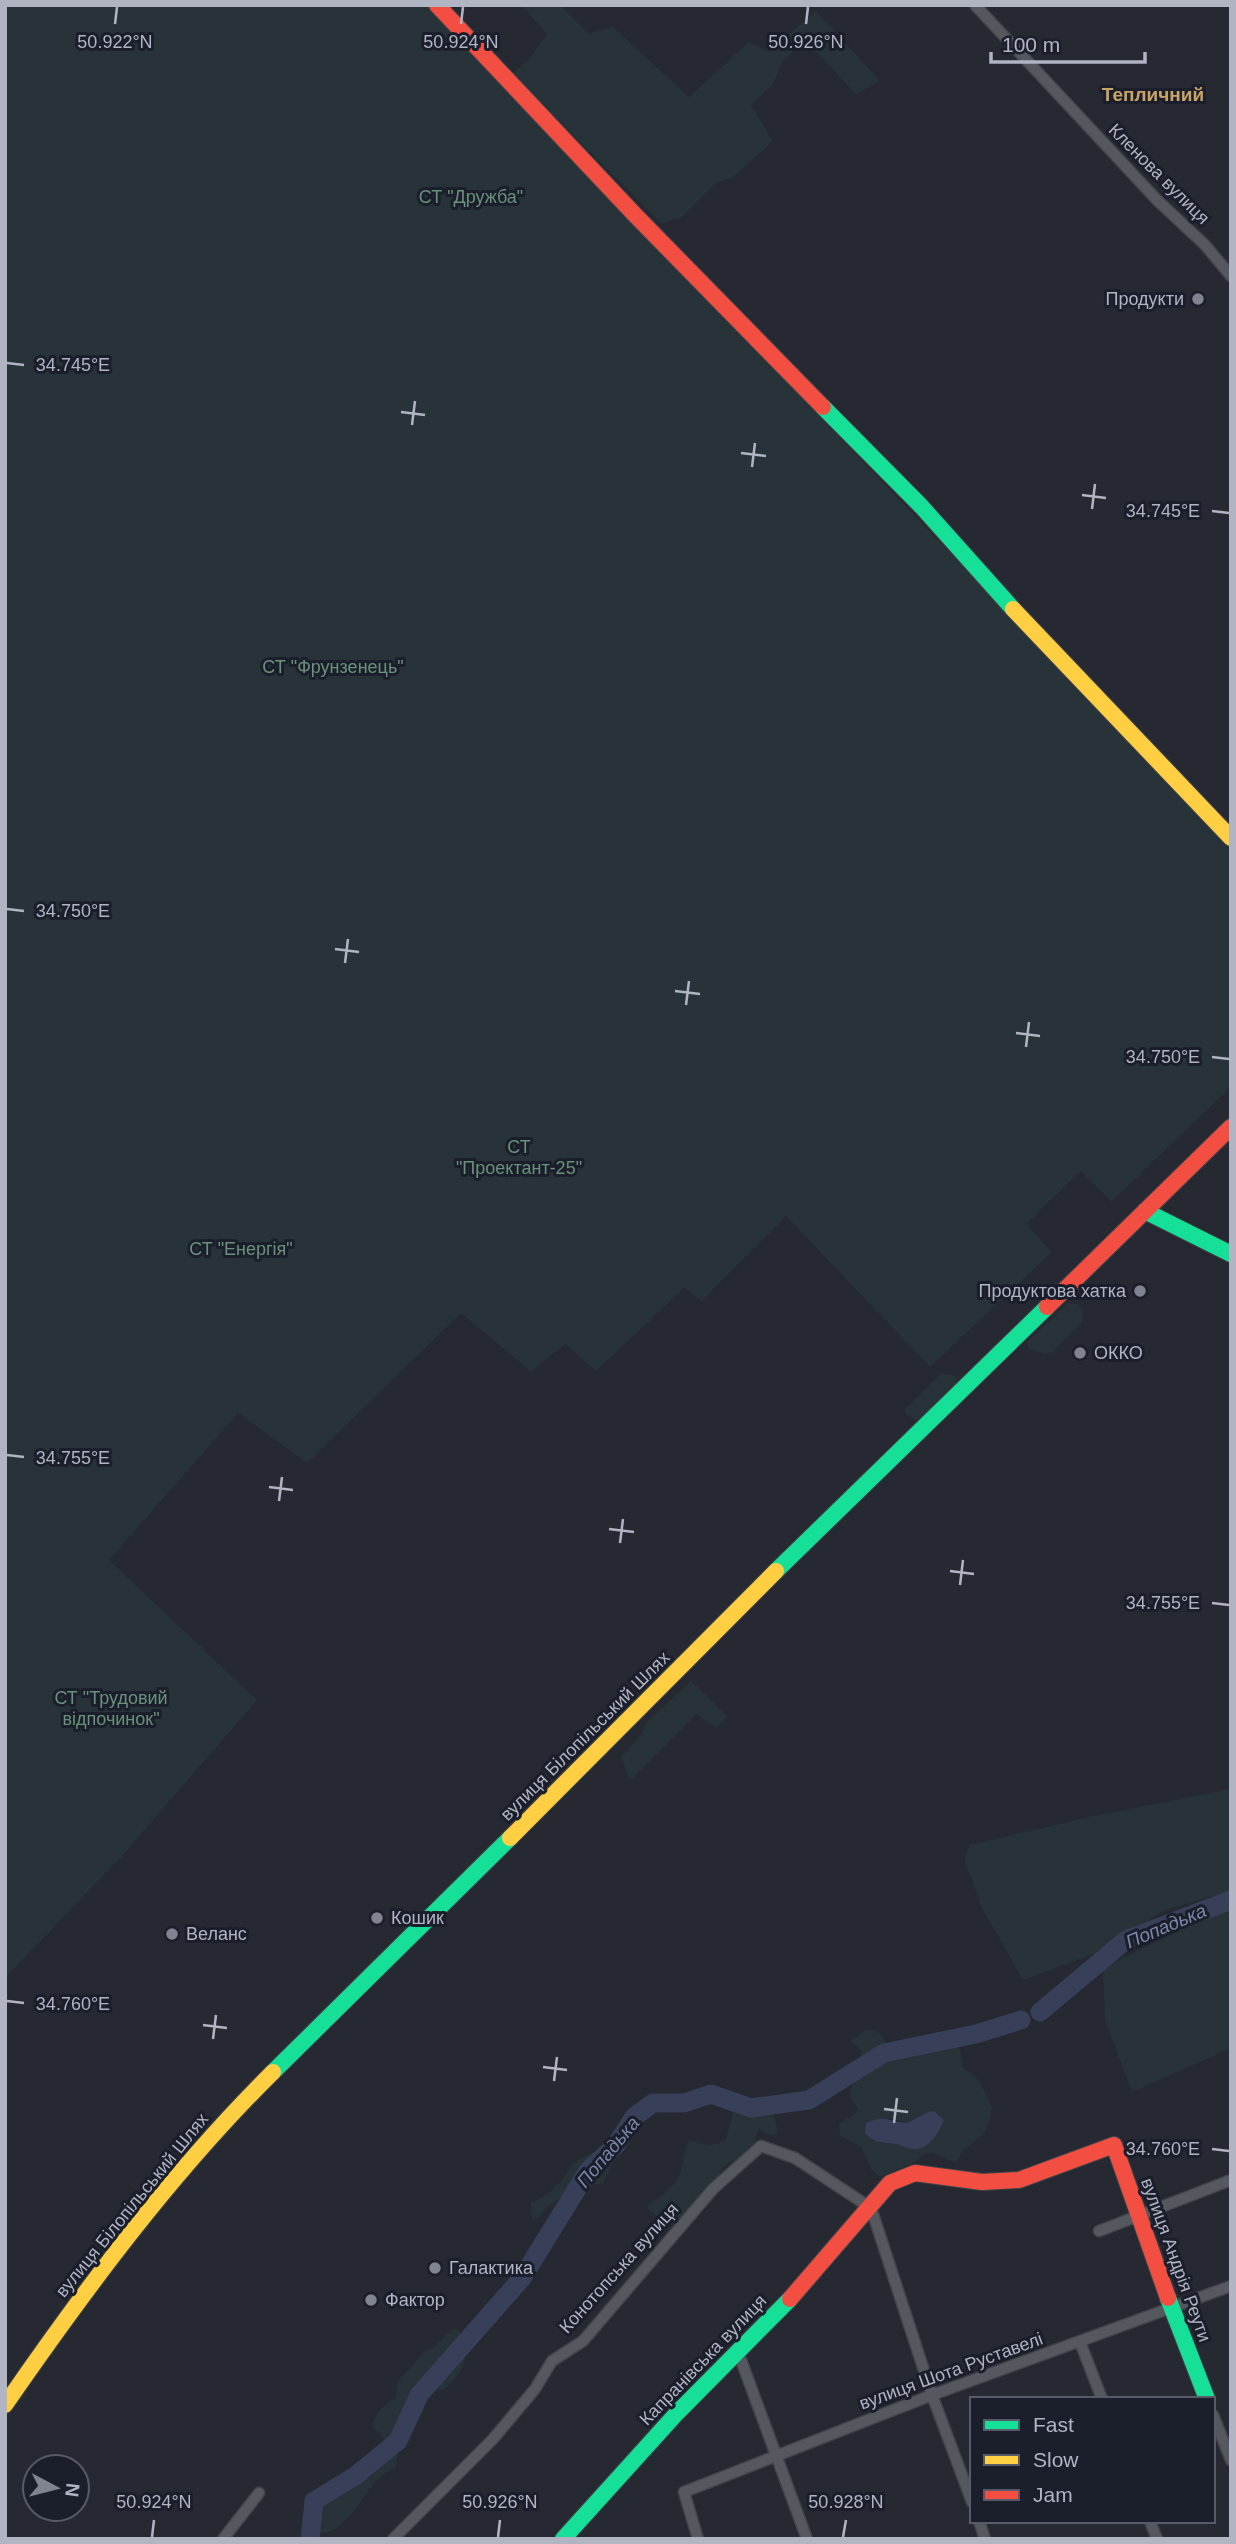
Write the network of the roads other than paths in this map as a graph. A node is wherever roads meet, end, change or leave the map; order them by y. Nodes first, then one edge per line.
1 (437, 5) edge
2 (975, 5) edge
3 (1231, 276) edge
4 (1231, 838) edge
5 (1231, 1127) edge
6 (1145, 1211) junction
7 (1231, 1254) edge
8 (1231, 2180) edge
9 (871, 2208) junction
10 (1139, 2216) junction
11 (1099, 2231) dead end
12 (1231, 2286) edge
13 (1172, 2309) junction
14 (1080, 2342) junction
15 (738, 2352) junction
16 (932, 2395) junction
17 (1101, 2397) edge
18 (1206, 2397) edge
19 (5, 2405) edge
20 (1215, 2420) edge
21 (776, 2455) junction
22 (1231, 2459) edge
23 (259, 2493) dead end
24 (970, 2497) edge
25 (223, 2539) edge
26 (393, 2539) edge
27 (562, 2539) edge
28 (698, 2539) edge
29 (807, 2539) edge

1 - 4 street
2 - 3 street, Кленова вулиця
5 - 6 street, вулиця Білопільський Шлях
6 - 7 street
6 - 19 street, вулиця Білопільський Шлях
8 - 10 street
9 - 10 street, вулиця Андрія Реути
9 - 15 street, Капранівська вулиця
9 - 16 street
9 - 26 street, Конотопська вулиця
10 - 11 street
10 - 13 street, вулиця Андрія Реути
12 - 13 street, вулиця Шота Руставелі
13 - 14 street, вулиця Шота Руставелі
13 - 18 street, вулиця Андрія Реути
14 - 16 street, вулиця Шота Руставелі
14 - 17 street
15 - 21 street
15 - 27 street, Капранівська вулиця
16 - 21 street, вулиця Шота Руставелі
16 - 24 street
20 - 22 street
21 - 28 street, вулиця Шота Руставелі
21 - 29 street
23 - 25 street

